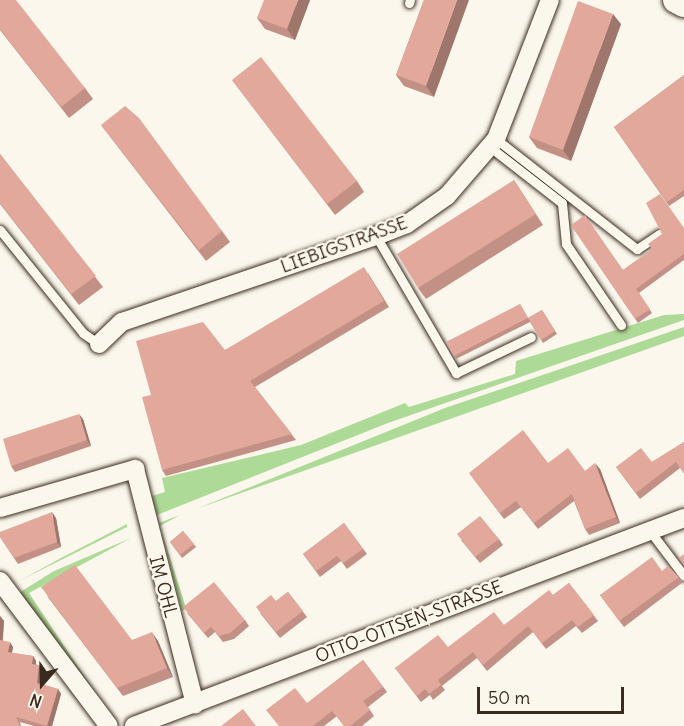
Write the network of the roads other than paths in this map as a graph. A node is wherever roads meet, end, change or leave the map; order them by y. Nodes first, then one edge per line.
1 (550, 0) edge
2 (676, 0) edge
3 (684, 4) edge
4 (493, 143) junction
5 (0, 230) edge
6 (659, 234) edge
7 (376, 236) junction
8 (621, 325) dead end
9 (531, 337) dead end
10 (99, 344) joint
11 (0, 508) edge
12 (684, 518) edge
13 (650, 531) junction
14 (684, 576) edge
15 (3, 585) edge
16 (195, 704) junction
17 (109, 726) edge
18 (134, 726) edge

1 - 4 street, LIEBIGSTRASSE
2 - 3 street
4 - 6 lane
4 - 7 street, LIEBIGSTRASSE
4 - 8 lane
5 - 10 lane
7 - 9 lane
7 - 10 street, LIEBIGSTRASSE
11 - 16 street, IM OHL
12 - 13 street, OTTO-OTTSEN-STRASSE
13 - 14 lane
13 - 16 street, OTTO-OTTSEN-STRASSE
15 - 17 street
16 - 18 street, OTTO-OTTSEN-STRASSE

